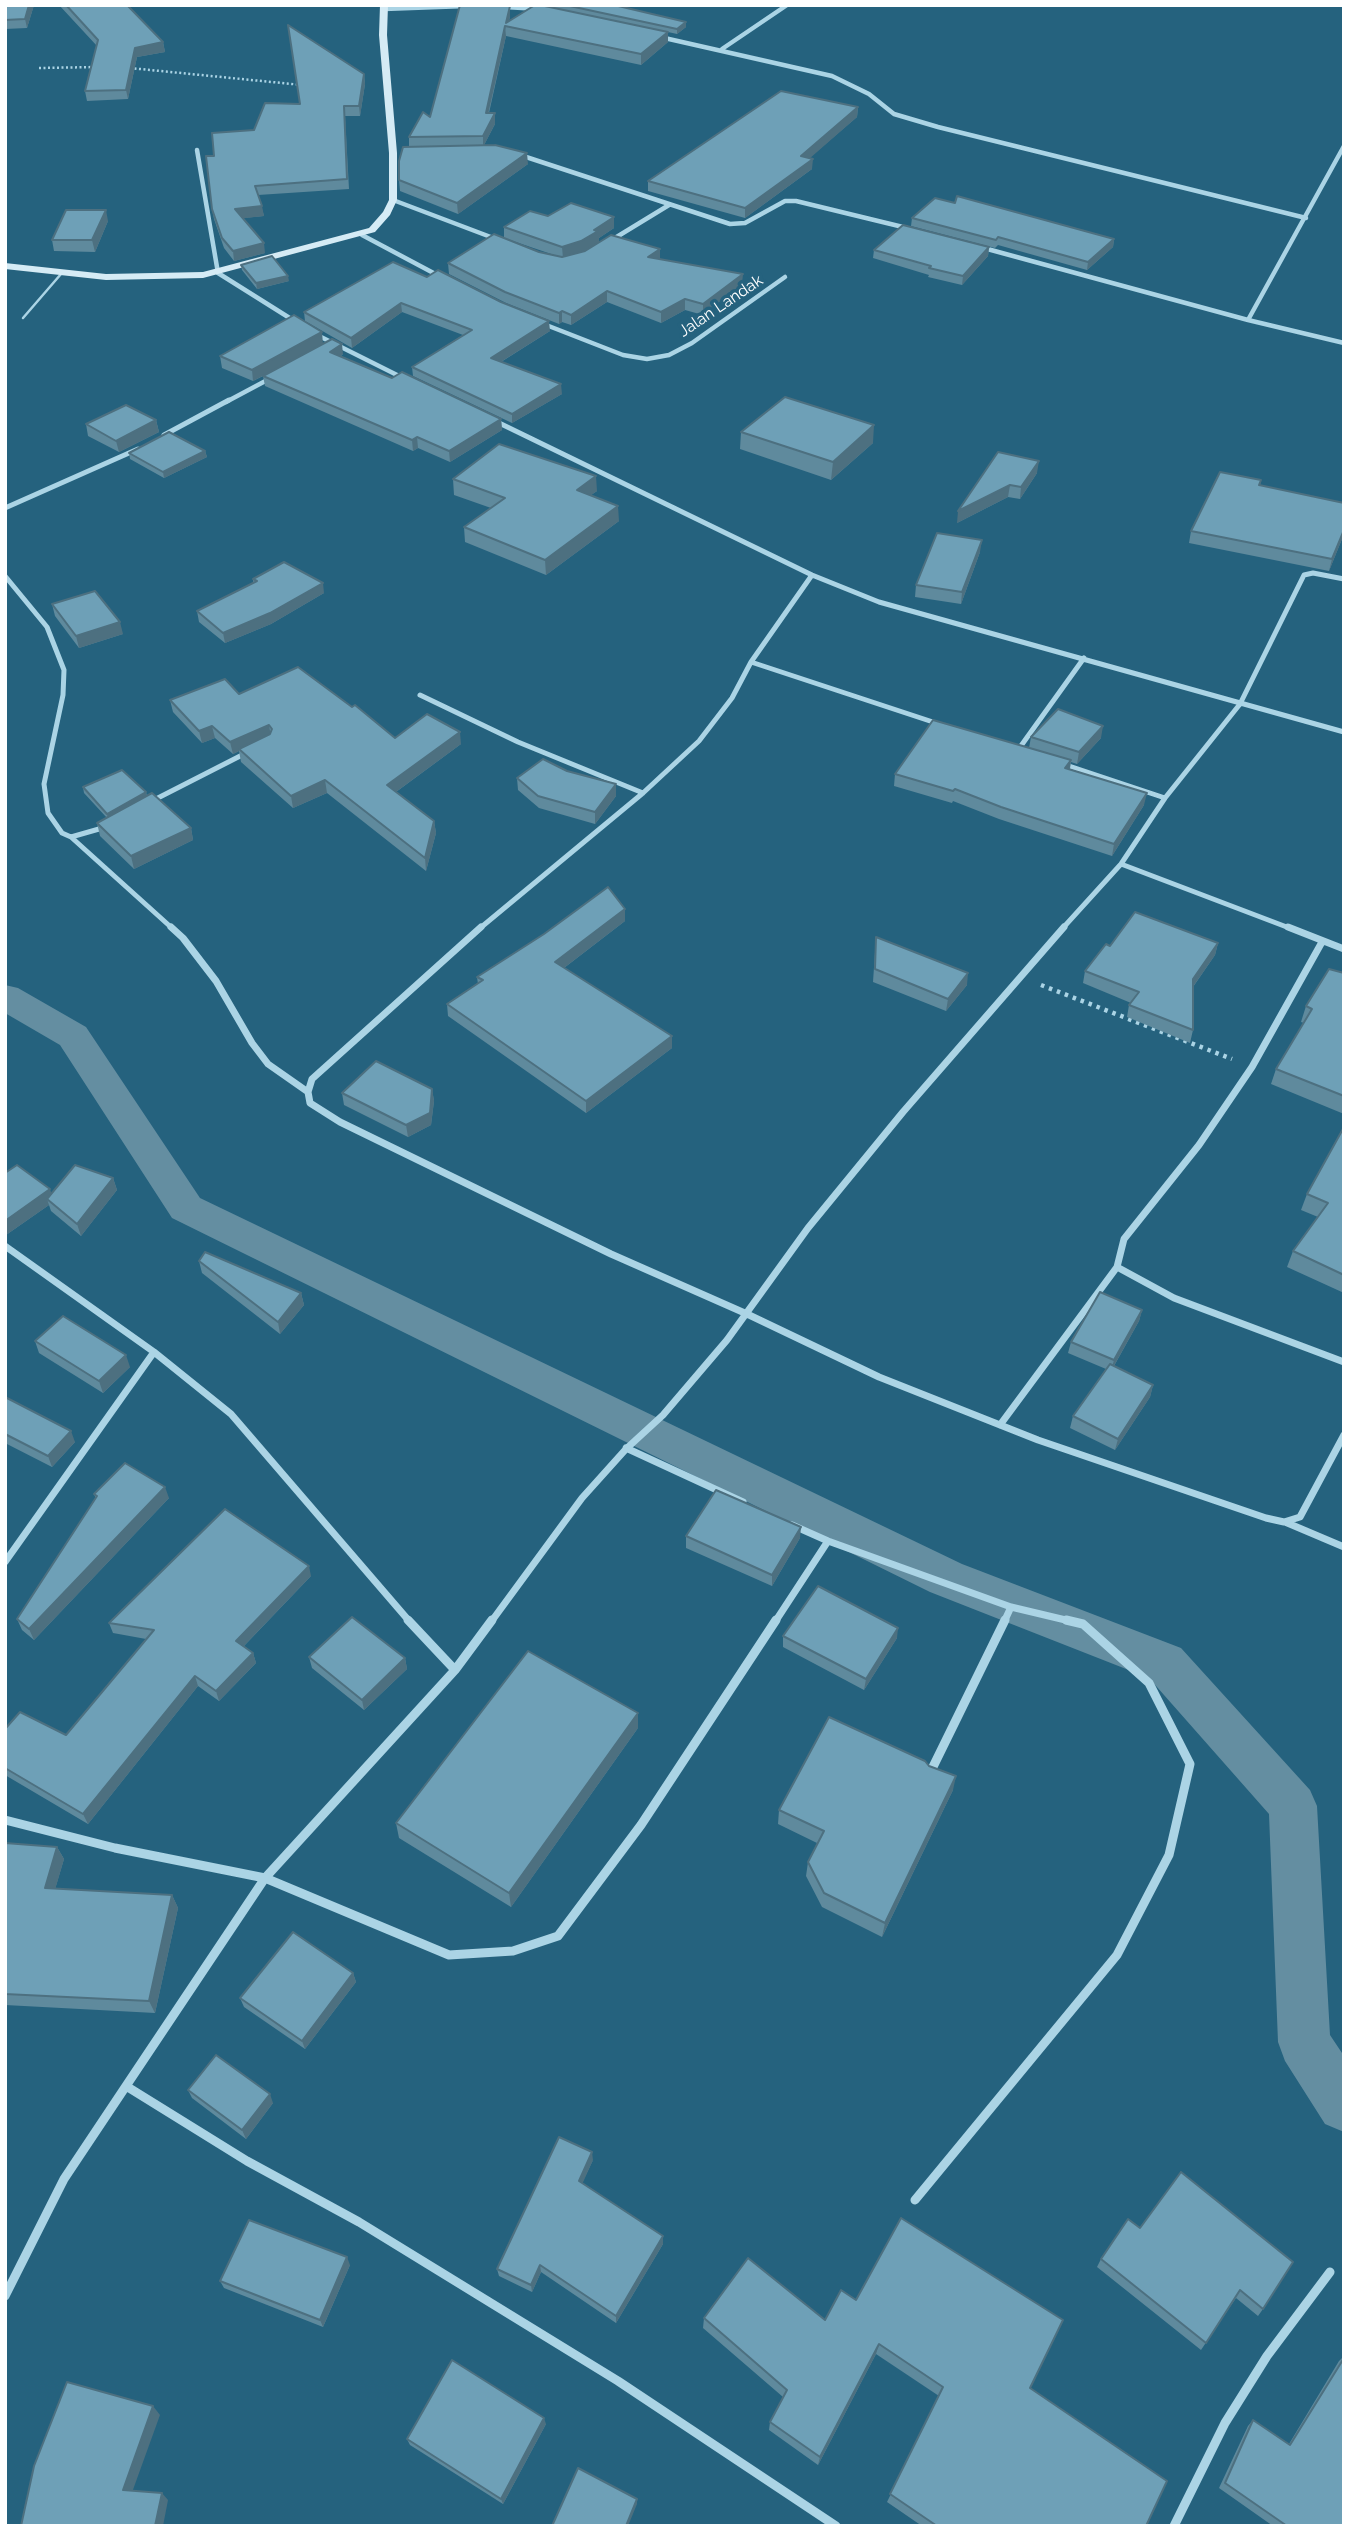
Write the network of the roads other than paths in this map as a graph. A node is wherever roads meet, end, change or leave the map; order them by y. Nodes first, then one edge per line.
1 (787, 5) edge
2 (470, 6) edge
3 (481, 6) edge
4 (384, 7) edge
5 (547, 11) edge
6 (656, 36) edge
7 (722, 49) junction
8 (1344, 146) edge
9 (197, 150) dead end
10 (407, 152) edge
11 (393, 153) junction
12 (515, 154) edge
13 (393, 200) junction
14 (669, 205) junction
15 (1306, 218) junction
16 (912, 230) edge
17 (362, 235) junction
18 (499, 240) edge
19 (605, 243) edge
20 (975, 245) edge
21 (5, 266) edge
22 (218, 273) junction
23 (61, 274) junction
24 (785, 278) dead end
25 (449, 281) edge
26 (23, 318) dead end
27 (1248, 320) junction
28 (539, 322) edge
29 (299, 324) edge
30 (310, 331) edge
31 (1344, 343) edge
32 (332, 344) junction
33 (323, 349) edge
34 (272, 377) edge
35 (407, 380) edge
36 (492, 420) edge
37 (156, 439) edge
38 (144, 446) edge
39 (5, 508) edge
40 (812, 575) junction
41 (5, 576) edge
42 (1344, 579) edge
43 (1084, 658) junction
44 (751, 662) junction
45 (419, 695) dead end
46 (1240, 704) junction
47 (948, 727) edge
48 (1344, 732) edge
49 (1005, 746) edge
50 (258, 747) edge
51 (1016, 750) junction
52 (1029, 754) edge
53 (1054, 762) edge
54 (643, 793) junction
55 (1165, 798) junction
56 (146, 805) edge
57 (112, 823) edge
58 (71, 837) junction
59 (1121, 864) junction
60 (1322, 942) junction
61 (1344, 949) edge
62 (308, 1092) junction
63 (5, 1246) edge
64 (1117, 1267) junction
65 (747, 1314) junction
66 (155, 1352) junction
67 (1344, 1362) edge
68 (1000, 1425) junction
69 (1344, 1435) edge
70 (626, 1448) junction
71 (752, 1506) edge
72 (777, 1518) edge
73 (1284, 1522) junction
74 (828, 1541) junction
75 (1344, 1547) edge
76 (5, 1562) edge
77 (1010, 1607) junction
78 (455, 1670) junction
79 (929, 1774) edge
80 (5, 1820) edge
81 (265, 1878) junction
82 (126, 2086) junction
83 (915, 2200) dead end
84 (1330, 2272) dead end
85 (5, 2296) edge
86 (836, 2526) edge
87 (1174, 2526) edge

1 - 7 street
2 - 4 street
3 - 5 street
4 - 11 street
6 - 7 street
7 - 15 street
8 - 15 street
9 - 22 street
10 - 11 street
11 - 13 street
12 - 14 street
13 - 17 street
13 - 18 street
14 - 16 street
14 - 19 street
15 - 27 street
17 - 22 street
17 - 25 street
20 - 27 street
21 - 23 street
22 - 23 street
22 - 29 street
23 - 26 lane
24 - 28 street, Jalan Landak
27 - 31 street
30 - 32 street
32 - 33 street
32 - 35 street
34 - 37 street
36 - 40 street
38 - 39 street
40 - 43 street
40 - 44 street
41 - 58 street
42 - 46 street
43 - 46 street
43 - 51 street
44 - 47 street
44 - 54 street
45 - 54 street
46 - 48 street
46 - 55 street
49 - 51 street
50 - 56 street
51 - 52 street
53 - 55 street
54 - 62 street
55 - 59 street
57 - 58 street
58 - 62 street
59 - 60 street
59 - 65 street
60 - 61 street
60 - 64 street
62 - 65 street
63 - 66 street
64 - 67 street
64 - 68 street
65 - 68 street
65 - 70 street
66 - 76 street
66 - 78 street
68 - 73 street
69 - 73 street
70 - 71 street
70 - 78 street
72 - 74 street
73 - 75 street
74 - 77 street
74 - 81 street
77 - 79 street
77 - 83 street
78 - 81 street
80 - 81 street
81 - 82 street
82 - 85 street
82 - 86 street
84 - 87 street

